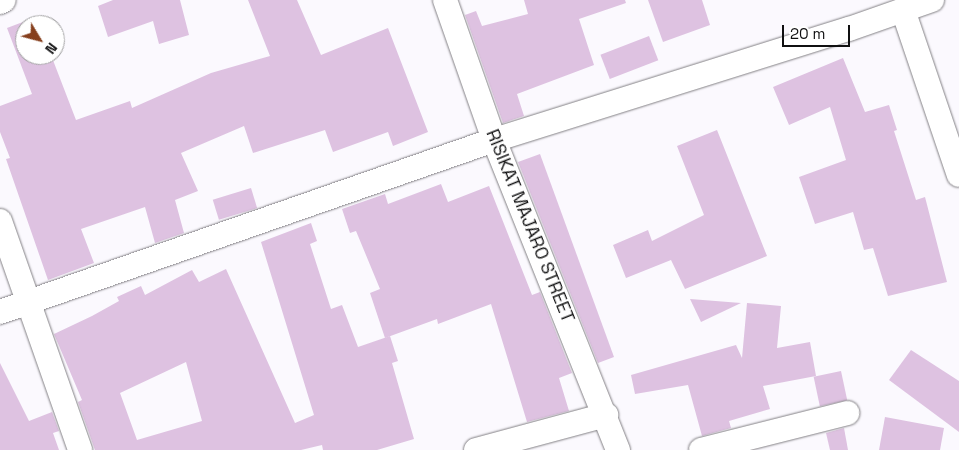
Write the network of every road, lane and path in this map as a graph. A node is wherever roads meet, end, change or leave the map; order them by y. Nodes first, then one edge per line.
1 (4, 0) edge
2 (445, 0) edge
3 (932, 0) edge
4 (0, 2) edge
5 (903, 10) junction
6 (494, 140) junction
7 (959, 175) edge
8 (0, 221) edge
9 (30, 304) junction
10 (0, 312) edge
11 (847, 414) dead end
12 (606, 415) junction
13 (80, 450) edge
14 (476, 450) edge
15 (618, 450) edge
16 (701, 450) edge

1 - 4 street
2 - 6 street, RISIKAT MAJARO STREET
3 - 5 street
5 - 6 street
5 - 7 street
6 - 9 street
6 - 12 street, RISIKAT MAJARO STREET
8 - 9 street
9 - 10 street
9 - 13 street
11 - 16 street
12 - 14 street
12 - 15 street, RISIKAT MAJARO STREET

